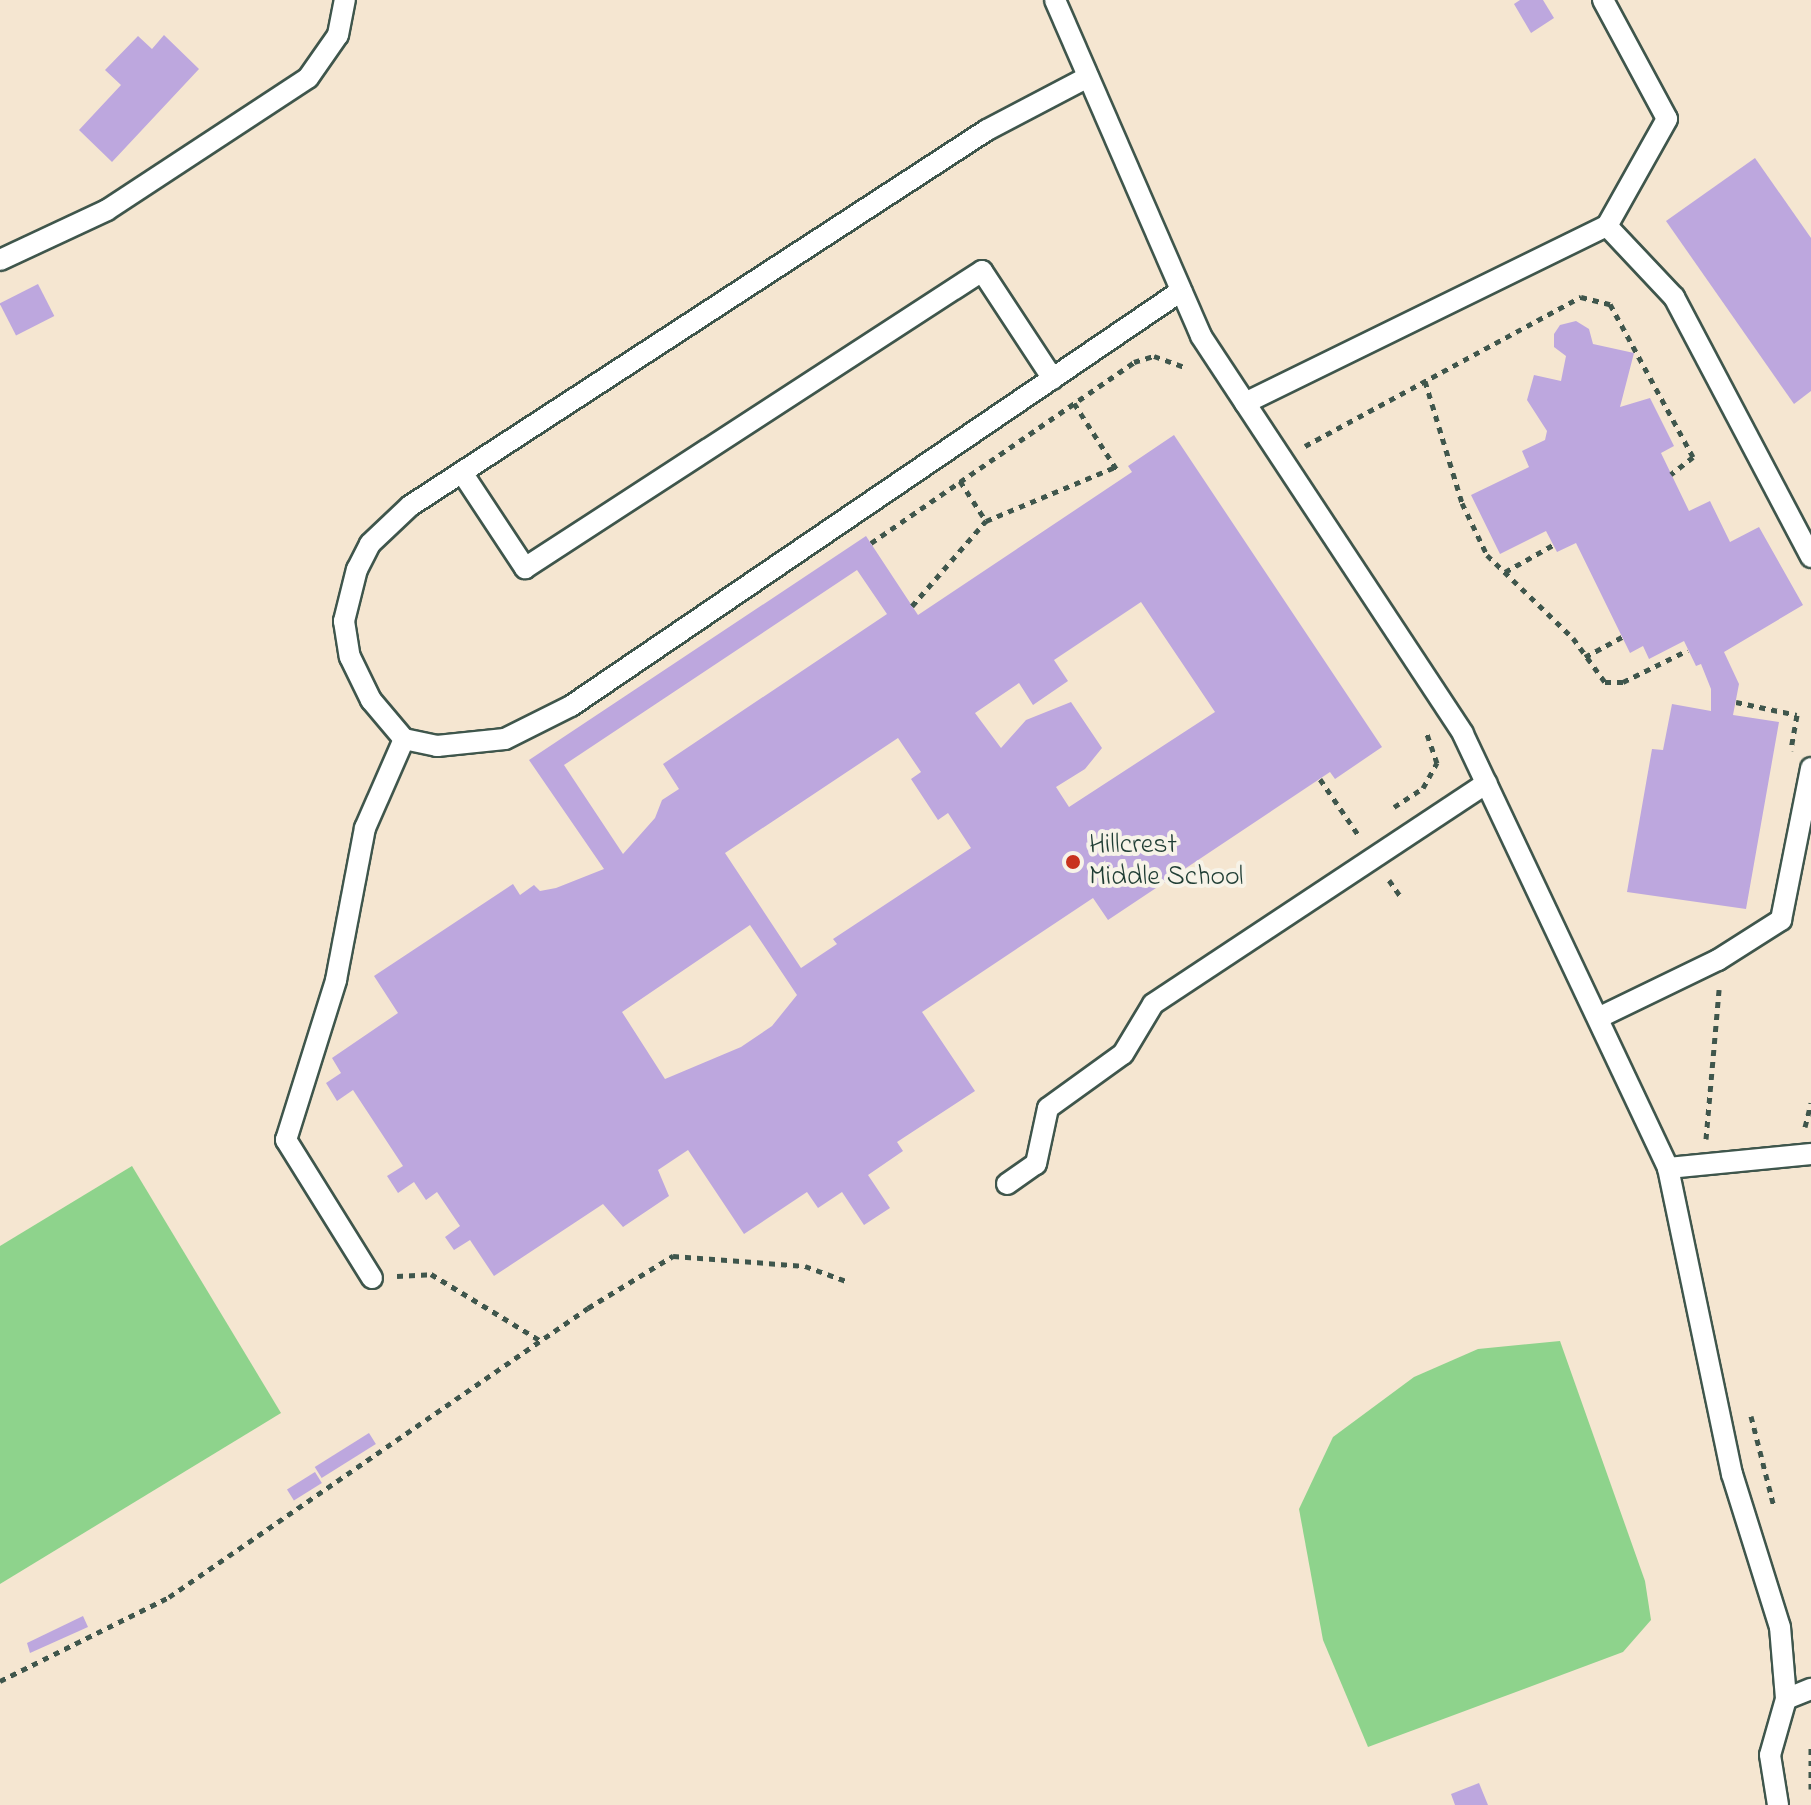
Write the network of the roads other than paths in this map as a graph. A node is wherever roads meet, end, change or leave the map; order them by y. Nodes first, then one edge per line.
1 (345, 0) edge
2 (1055, 0) edge
3 (1603, 0) edge
4 (1088, 77) junction
5 (1607, 226) junction
6 (0, 260) edge
7 (1181, 291) junction
8 (1053, 379) junction
9 (1245, 403) junction
10 (463, 474) junction
11 (1811, 557) edge
12 (404, 739) junction
13 (1811, 768) edge
14 (1487, 783) junction
15 (1598, 1018) junction
16 (1811, 1154) edge
17 (1668, 1168) junction
18 (1007, 1184) dead end
19 (372, 1278) road end
20 (1811, 1689) edge
21 (1786, 1699) junction
22 (1778, 1805) edge

1 - 6 lane
2 - 4 lane
3 - 5 lane
4 - 7 lane
4 - 10 lane
5 - 9 lane
5 - 11 lane
7 - 8 lane
7 - 9 lane
8 - 10 lane
8 - 12 lane
9 - 14 lane
10 - 12 lane
12 - 19 lane
13 - 15 lane
14 - 15 lane
14 - 18 lane
15 - 17 lane
16 - 17 lane
17 - 21 lane
20 - 21 lane
21 - 22 lane

